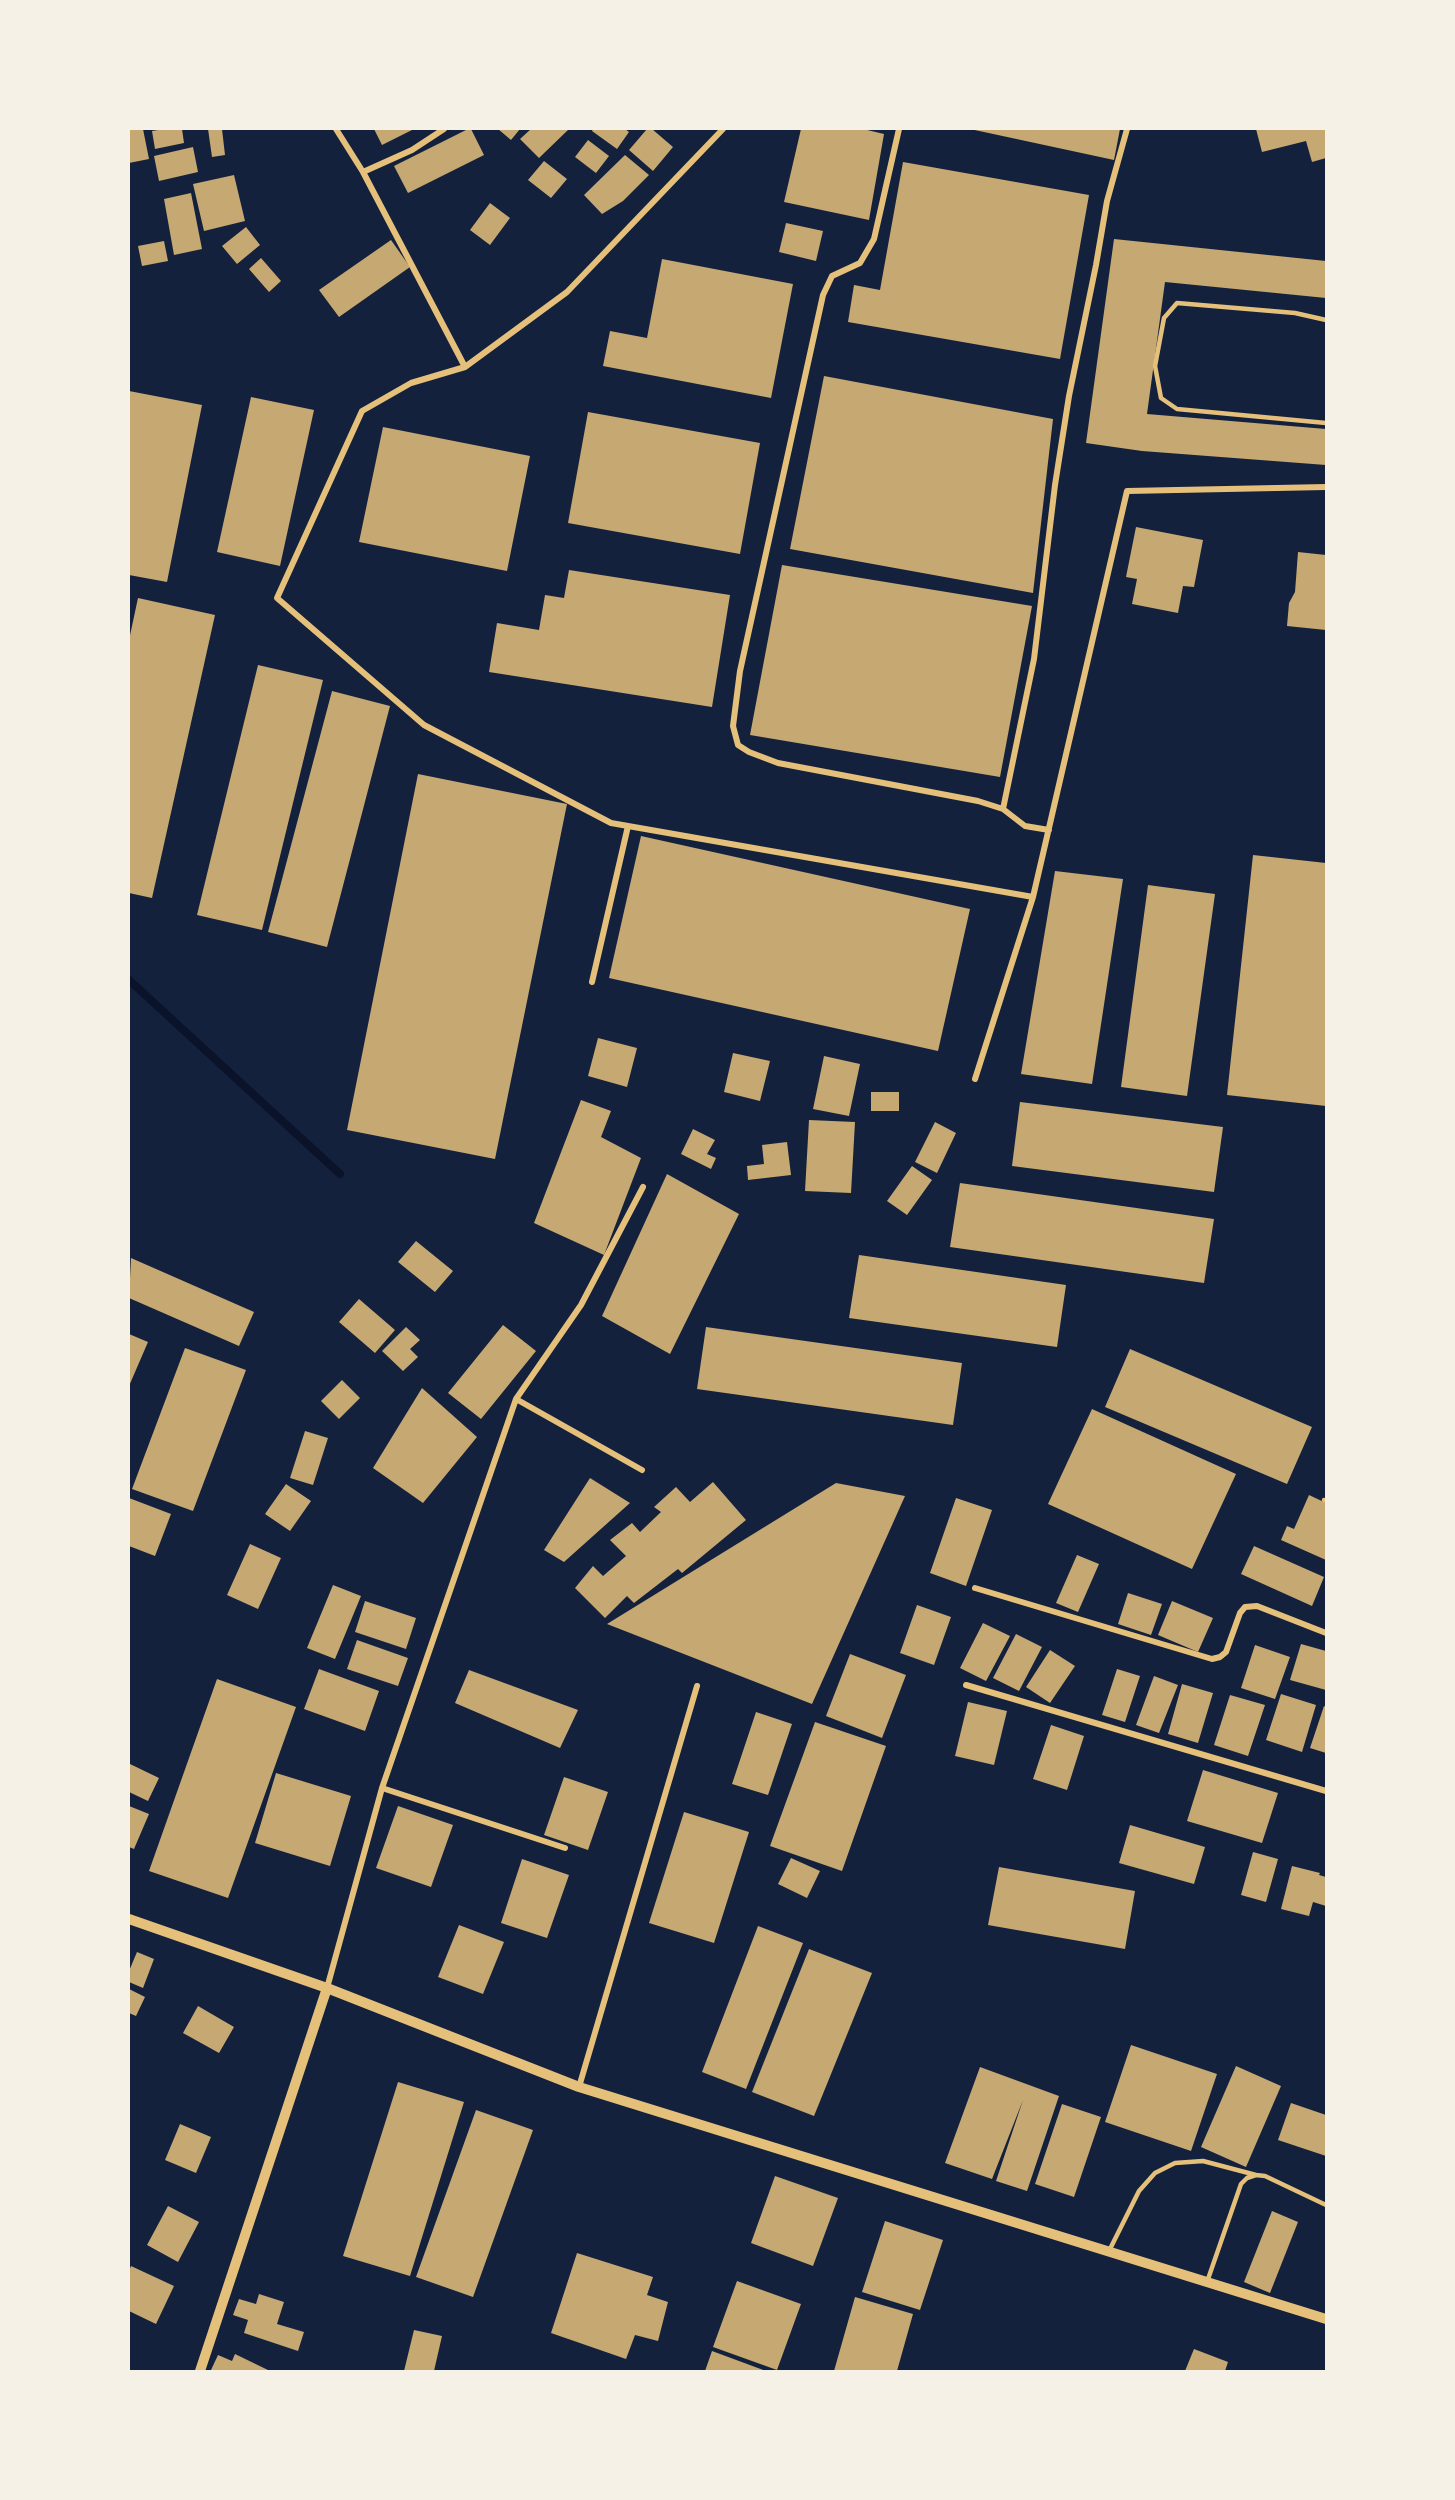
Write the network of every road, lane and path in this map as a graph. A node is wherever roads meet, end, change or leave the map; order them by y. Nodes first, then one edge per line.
1 (336, 129) edge
2 (444, 129) edge
3 (723, 129) edge
4 (899, 129) edge
5 (1127, 129) edge
6 (363, 172) junction
7 (1326, 320) edge
8 (465, 367) junction
9 (1326, 423) edge
10 (1326, 487) edge
11 (1003, 808) junction
12 (628, 826) junction
13 (1048, 830) junction
14 (1033, 897) junction
15 (592, 982) dead end
16 (975, 1079) dead end
17 (643, 1187) dead end
18 (516, 1400) junction
19 (642, 1470) dead end
20 (975, 1588) dead end
21 (1326, 1633) edge
22 (966, 1685) dead end
23 (697, 1686) dead end
24 (382, 1788) junction
25 (1326, 1791) edge
26 (565, 1848) dead end
27 (129, 1918) edge
28 (327, 1988) junction
29 (579, 2087) junction
30 (1256, 2175) junction
31 (1326, 2205) edge
32 (1109, 2251) junction
33 (1208, 2282) junction
34 (1326, 2319) edge
35 (200, 2371) edge

1 - 6 street
2 - 6 street
3 - 8 street
4 - 11 street
5 - 11 street
6 - 8 street
7 - 9 lane
8 - 12 street
10 - 13 street
11 - 13 street
12 - 14 street
12 - 15 street
13 - 14 street
14 - 16 street
17 - 18 street
18 - 19 street
18 - 24 street
20 - 21 street
22 - 25 street
23 - 29 street
24 - 26 street
24 - 28 street
27 - 28 street
28 - 29 street
28 - 35 street
29 - 32 street
30 - 31 lane
30 - 32 lane
30 - 33 lane
32 - 33 street
33 - 34 street

